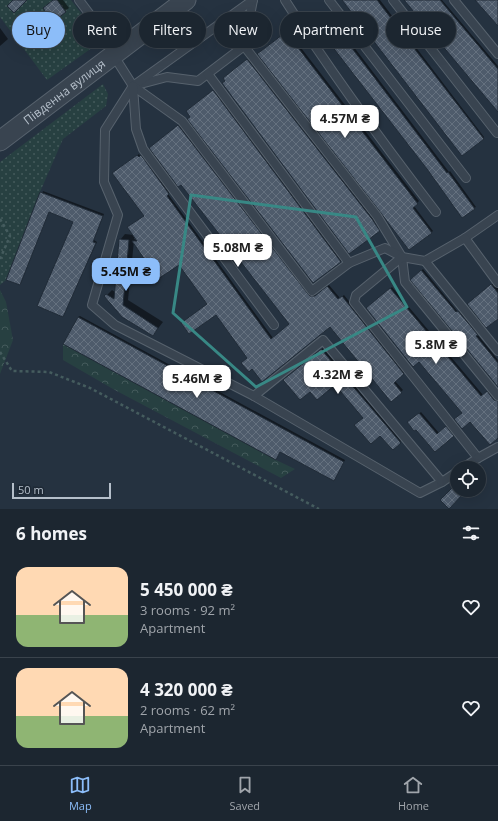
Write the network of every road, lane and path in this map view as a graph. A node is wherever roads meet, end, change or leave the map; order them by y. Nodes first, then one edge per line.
1 (79, 0) edge
2 (186, 0) edge
3 (253, 0) edge
4 (285, 0) edge
5 (329, 0) edge
6 (393, 0) edge
7 (454, 0) edge
8 (251, 12) edge
9 (241, 48) edge
10 (246, 48) edge
11 (498, 54) edge
12 (114, 56) junction
13 (208, 74) junction
14 (133, 86) junction
15 (497, 133) dead end
16 (0, 141) edge
17 (466, 178) dead end
18 (436, 212) dead end
19 (498, 215) edge
20 (0, 219) edge
21 (465, 238) junction
22 (402, 257) junction
23 (0, 259) edge
24 (425, 261) junction
25 (348, 264) junction
26 (498, 283) edge
27 (274, 325) dead end
28 (498, 351) edge
29 (0, 352) edge
30 (254, 396) junction
31 (498, 396) edge
32 (498, 447) edge
33 (478, 458) junction
34 (474, 461) edge
35 (450, 477) edge
36 (442, 482) junction
37 (319, 509) edge

1 - 12 lane
2 - 12 street, Південна вулиця
3 - 8 lane
3 - 14 lane
4 - 18 lane
5 - 17 lane
6 - 15 lane
7 - 11 lane
9 - 13 lane
10 - 22 lane
12 - 14 lane
12 - 16 street, Південна вулиця
13 - 14 lane
13 - 25 lane
14 - 25 lane
14 - 27 lane
14 - 30 lane
19 - 21 lane
20 - 23 path
21 - 24 lane
21 - 26 lane
22 - 24 lane
22 - 25 lane
22 - 31 lane
22 - 33 lane
24 - 28 lane
29 - 37 path
30 - 36 lane
30 - 36 lane
32 - 33 lane
33 - 34 lane
35 - 36 lane

